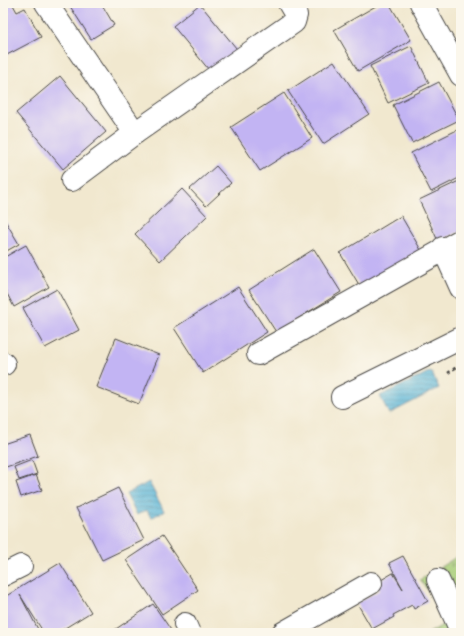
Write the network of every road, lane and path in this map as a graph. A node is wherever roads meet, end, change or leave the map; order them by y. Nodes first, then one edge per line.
1 (46, 3) edge
2 (289, 3) edge
3 (421, 3) edge
4 (461, 75) edge
5 (135, 133) junction
6 (72, 180) dead end
7 (452, 244) edge
8 (461, 288) edge
9 (461, 338) edge
10 (258, 354) dead end
11 (461, 364) edge
12 (448, 374) dead end
13 (342, 397) dead end
14 (438, 580) dead end
15 (371, 583) dead end
16 (461, 630) edge
17 (283, 633) edge

1 - 5 street
2 - 5 street
3 - 4 street
5 - 6 street
7 - 8 street
7 - 10 street
9 - 13 street
11 - 12 path
14 - 16 street
15 - 17 street

